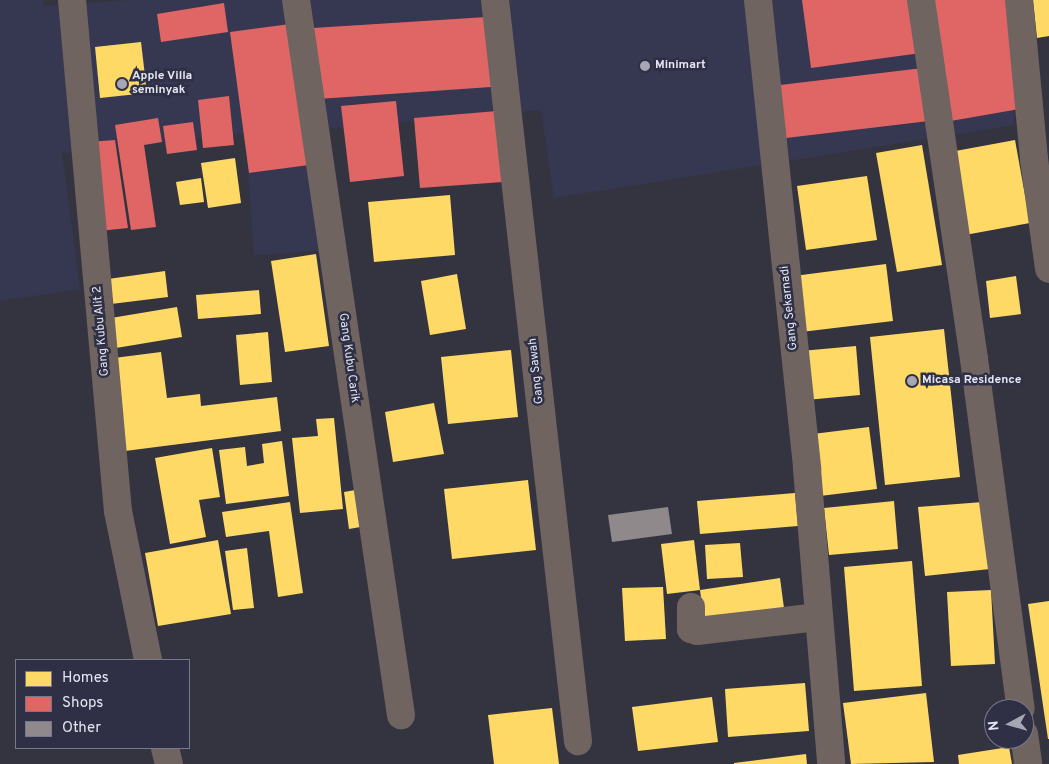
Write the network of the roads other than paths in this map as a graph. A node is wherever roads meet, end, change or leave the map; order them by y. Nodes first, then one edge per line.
1 (72, 0) edge
2 (296, 0) edge
3 (496, 0) edge
4 (758, 0) edge
5 (921, 0) edge
6 (1019, 0) edge
7 (1049, 269) edge
8 (691, 607) dead end
9 (818, 617) junction
10 (148, 659) edge
11 (1020, 699) edge
12 (401, 715) dead end
13 (578, 741) dead end
14 (165, 749) edge
15 (1026, 749) edge
16 (168, 764) edge
17 (831, 764) edge
18 (1028, 764) edge

1 - 10 street, Gang Kubu Alit 2
2 - 12 street, Gang Kubu Carik
3 - 13 street, Gang Sawah
4 - 9 street, Gang Sekarnadi
5 - 11 street
6 - 7 street
8 - 9 street
9 - 17 street, Gang Sekarnadi
14 - 16 street
15 - 18 street

